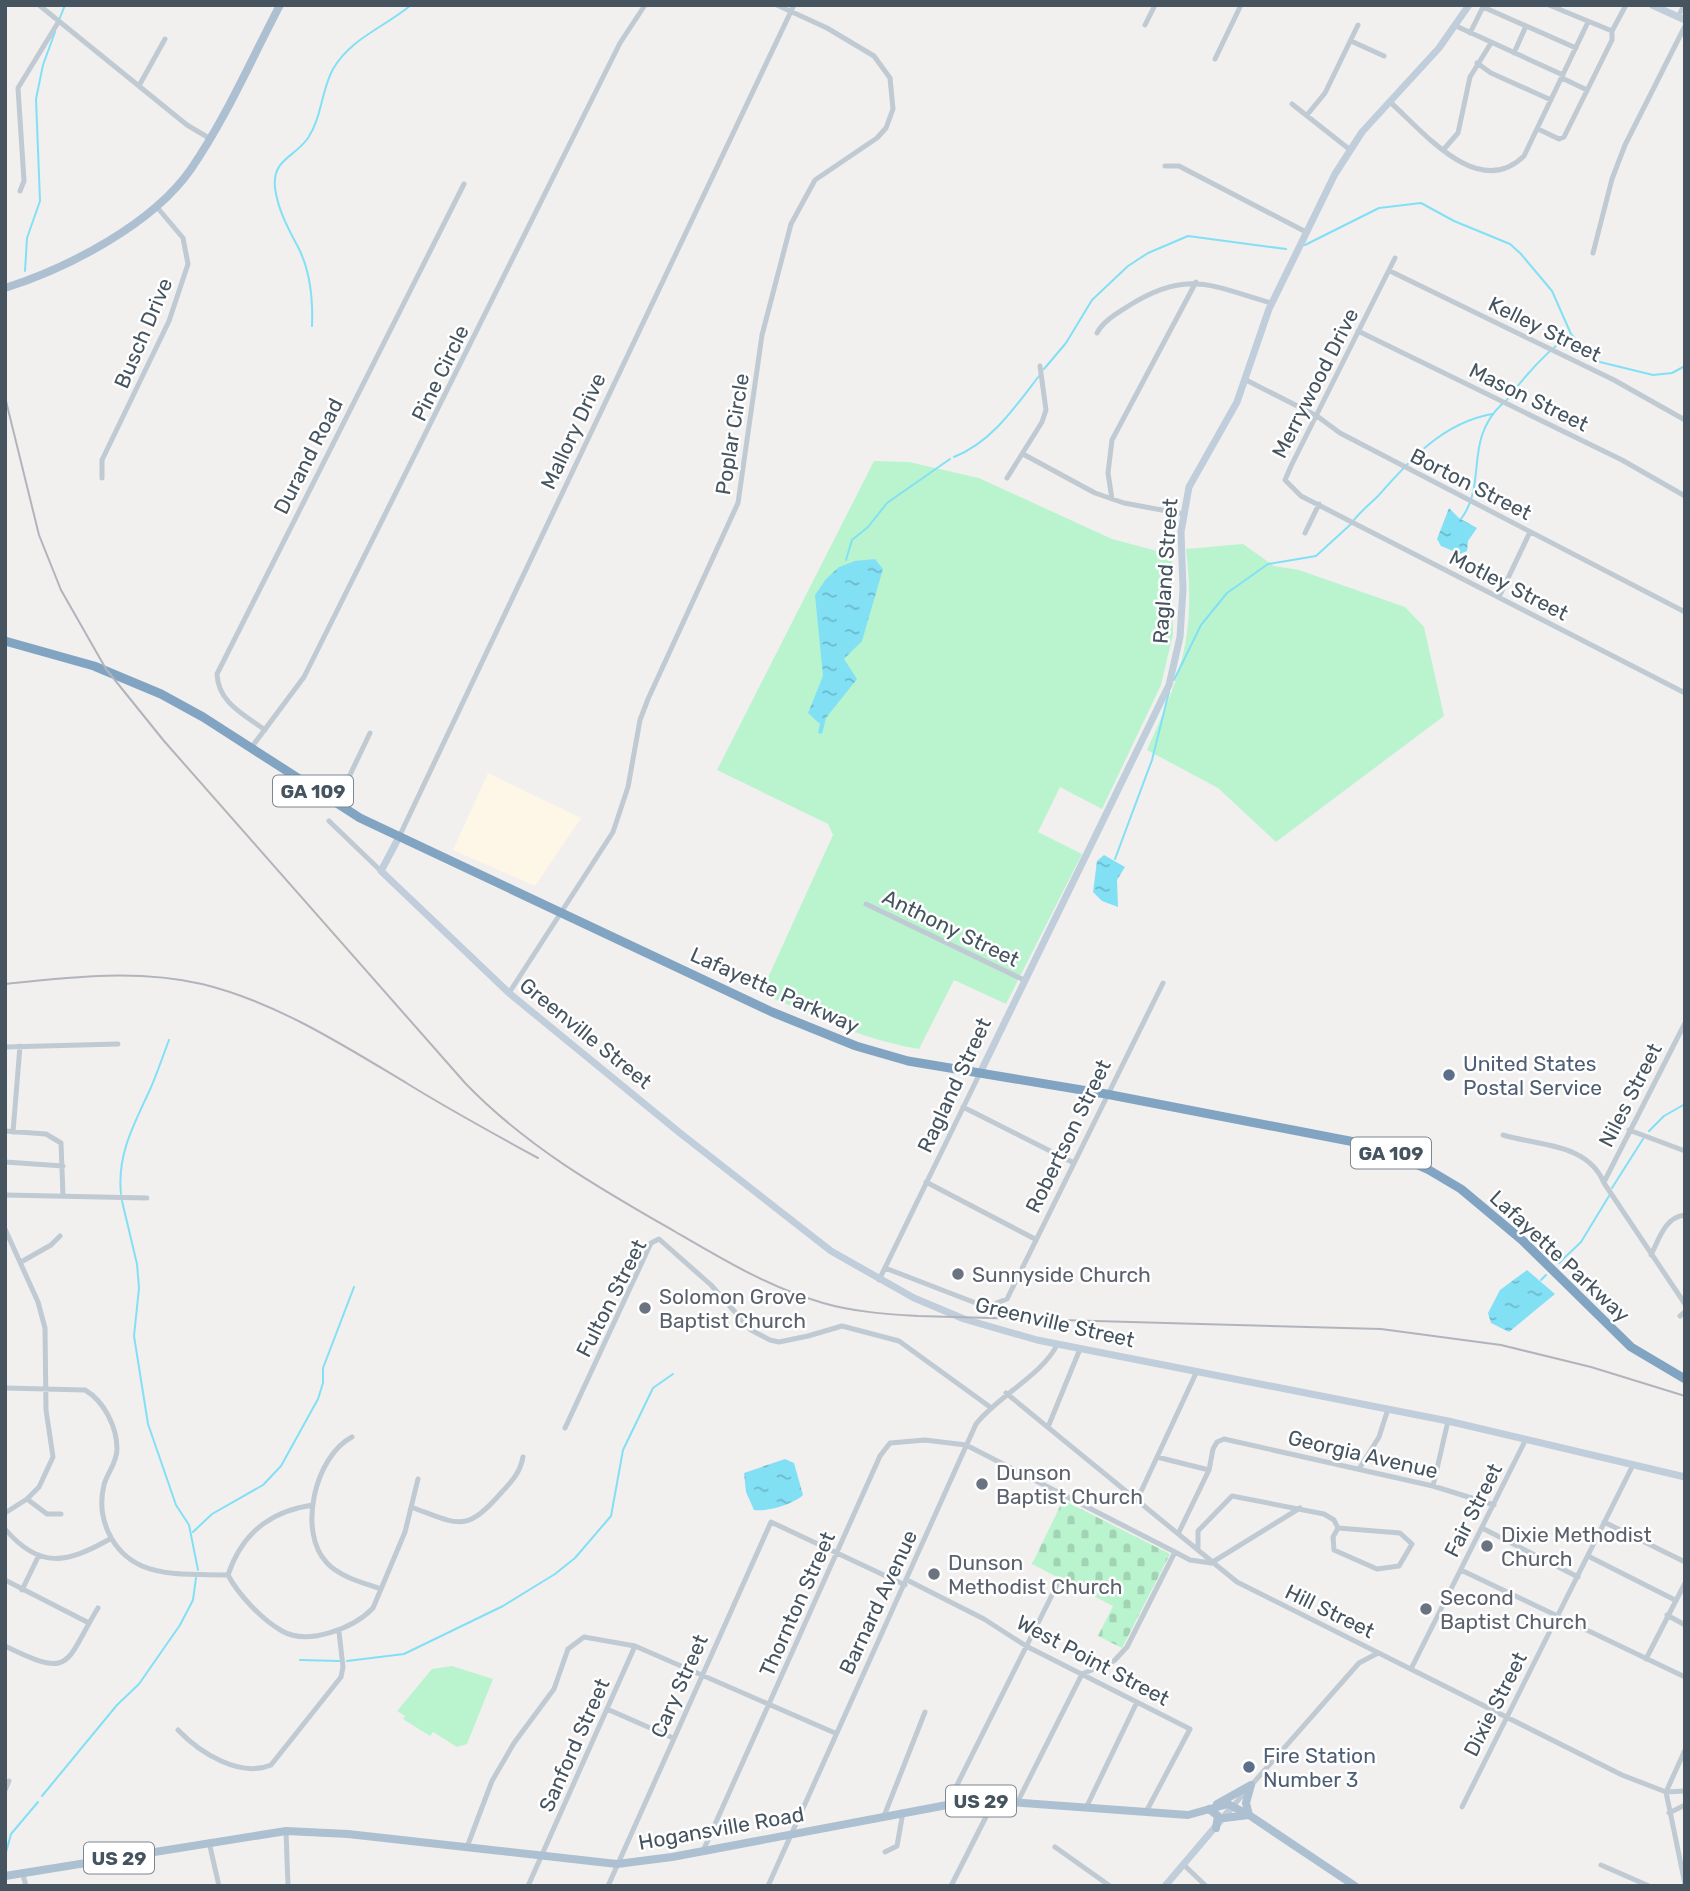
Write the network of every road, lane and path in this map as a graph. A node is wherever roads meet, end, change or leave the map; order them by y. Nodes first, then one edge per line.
1 (39, 5) edge
2 (280, 5) edge
3 (645, 5) edge
4 (777, 5) edge
5 (794, 5) edge
6 (1155, 5) edge
7 (1241, 5) edge
8 (1469, 5) edge
9 (1549, 5) edge
10 (1626, 5) edge
11 (1652, 5) edge
12 (1684, 5) edge
13 (790, 13) junction
14 (1681, 18) edge
15 (59, 21) junction
16 (1588, 22) junction
17 (1145, 25) dead end
18 (1358, 25) dead end
19 (1456, 26) junction
20 (1527, 26) junction
21 (1685, 26) edge
22 (1612, 31) junction
23 (1470, 33) junction
24 (165, 39) dead end
25 (1351, 41) junction
26 (1491, 43) junction
27 (1576, 48) junction
28 (1514, 53) junction
29 (1384, 56) dead end
30 (1215, 59) dead end
31 (1477, 64) junction
32 (1562, 76) junction
33 (140, 84) junction
34 (1587, 90) junction
35 (1551, 100) junction
36 (1390, 102) junction
37 (1292, 104) dead end
38 (1307, 115) junction
39 (1538, 129) junction
40 (209, 138) junction
41 (1349, 149) junction
42 (1444, 149) junction
43 (1165, 166) dead end
44 (464, 184) dead end
45 (20, 191) dead end
46 (156, 206) junction
47 (1306, 232) junction
48 (1593, 253) dead end
49 (1395, 258) dead end
50 (1390, 271) junction
51 (1196, 282) junction
52 (5, 288) edge
53 (1271, 303) junction
54 (1358, 331) junction
55 (1097, 333) dead end
56 (1040, 366) dead end
57 (1246, 380) junction
58 (1317, 416) junction
59 (1685, 420) edge
60 (1023, 454) junction
61 (102, 478) dead end
62 (1007, 478) dead end
63 (1685, 496) edge
64 (1112, 499) junction
65 (1319, 504) junction
66 (1183, 514) junction
67 (1530, 532) junction
68 (1305, 533) dead end
69 (1499, 597) junction
70 (1685, 612) edge
71 (5, 642) edge
72 (1685, 693) edge
73 (265, 730) junction
74 (370, 733) dead end
75 (251, 748) junction
76 (335, 804) junction
77 (329, 821) dead end
78 (399, 837) junction
79 (382, 871) junction
80 (866, 904) dead end
81 (561, 912) junction
82 (1024, 980) junction
83 (1163, 983) dead end
84 (509, 993) junction
85 (1685, 1023) edge
86 (118, 1044) dead end
87 (20, 1046) junction
88 (5, 1047) edge
89 (980, 1073) junction
90 (1106, 1094) junction
91 (963, 1107) junction
92 (1629, 1130) junction
93 (5, 1131) edge
94 (13, 1132) junction
95 (1503, 1135) dead end
96 (1685, 1151) edge
97 (5, 1162) edge
98 (1072, 1162) junction
99 (63, 1166) junction
100 (926, 1182) junction
101 (1604, 1182) junction
102 (5, 1195) edge
103 (63, 1196) junction
104 (147, 1198) dead end
105 (1685, 1215) edge
106 (5, 1229) edge
107 (60, 1236) dead end
108 (1035, 1239) junction
109 (1651, 1255) junction
110 (21, 1262) junction
111 (885, 1268) junction
112 (878, 1280) junction
113 (1685, 1304) edge
114 (1057, 1345) junction
115 (1080, 1349) junction
116 (1197, 1371) junction
117 (1685, 1379) edge
118 (5, 1388) edge
119 (46, 1389) junction
120 (1006, 1393) junction
121 (990, 1407) junction
122 (1388, 1409) junction
123 (1448, 1421) junction
124 (1048, 1427) junction
125 (565, 1428) dead end
126 (352, 1437) dead end
127 (1525, 1441) junction
128 (966, 1445) junction
129 (523, 1457) dead end
130 (1157, 1457) junction
131 (1633, 1465) junction
132 (1209, 1469) junction
133 (1359, 1469) junction
134 (1685, 1476) edge
135 (418, 1479) dead end
136 (1433, 1486) junction
137 (1138, 1498) junction
138 (27, 1499) junction
139 (1494, 1505) junction
140 (313, 1506) junction
141 (411, 1507) junction
142 (1300, 1508) junction
143 (5, 1513) edge
144 (61, 1514) dead end
145 (771, 1521) joint
146 (1604, 1522) junction
147 (1338, 1528) junction
148 (1482, 1528) junction
149 (5, 1529) edge
150 (1198, 1531) junction
151 (1181, 1534) junction
152 (110, 1539) junction
153 (1198, 1548) junction
154 (838, 1552) junction
155 (1175, 1552) junction
156 (39, 1555) junction
157 (1588, 1556) junction
158 (1685, 1562) edge
159 (1211, 1563) junction
160 (1461, 1570) junction
161 (228, 1575) junction
162 (1578, 1577) junction
163 (5, 1580) edge
164 (906, 1582) junction
165 (1058, 1583) dead end
166 (1685, 1583) edge
167 (381, 1589) junction
168 (22, 1590) junction
169 (1675, 1600) junction
170 (98, 1608) dead end
171 (1667, 1615) junction
172 (1558, 1616) junction
173 (89, 1623) junction
174 (1685, 1625) edge
175 (339, 1632) junction
176 (5, 1646) edge
177 (635, 1646) junction
178 (1026, 1646) junction
179 (1378, 1653) junction
180 (1646, 1659) junction
181 (1411, 1669) junction
182 (702, 1674) junction
183 (1082, 1674) junction
184 (1685, 1678) edge
185 (1137, 1702) junction
186 (769, 1704) junction
187 (607, 1709) junction
188 (925, 1712) dead end
189 (1507, 1717) junction
190 (178, 1731) dead end
191 (835, 1733) junction
192 (673, 1738) junction
193 (1685, 1750) edge
194 (9, 1781) dead end
195 (1251, 1785) junction
196 (5, 1790) edge
197 (1685, 1790) edge
198 (1666, 1791) junction
199 (994, 1801) junction
200 (1017, 1803) junction
201 (947, 1805) junction
202 (1685, 1805) edge
203 (1233, 1806) junction
204 (1462, 1807) dead end
205 (1086, 1808) junction
206 (1209, 1809) junction
207 (903, 1812) junction
208 (1146, 1812) junction
209 (1669, 1814) junction
210 (1250, 1815) junction
211 (884, 1816) junction
212 (1224, 1818) junction
213 (1216, 1828) junction
214 (286, 1831) junction
215 (791, 1833) junction
216 (209, 1842) junction
217 (467, 1847) junction
218 (1055, 1847) dead end
219 (703, 1850) junction
220 (884, 1852) dead end
221 (541, 1857) junction
222 (617, 1864) junction
223 (1184, 1865) junction
224 (1601, 1865) dead end
225 (23, 1875) junction
226 (5, 1877) edge
227 (1685, 1884) edge
228 (26, 1886) edge
229 (219, 1886) edge
230 (288, 1886) edge
231 (528, 1886) edge
232 (608, 1886) edge
233 (768, 1886) edge
234 (951, 1886) edge
235 (1110, 1886) edge
236 (1165, 1886) edge
237 (1206, 1886) edge
238 (1355, 1886) edge
239 (1648, 1886) edge

1 - 15 street
2 - 40 main road
3 - 73 street, Pine Circle
4 - 13 street
5 - 13 street, Mallory Drive
6 - 17 street
7 - 30 street
8 - 19 street, Ragland Street
9 - 16 street
10 - 22 street
11 - 14 street
12 - 14 street
13 - 78 street, Mallory Drive
13 - 81 street, Poplar Circle
15 - 33 street
15 - 45 street
16 - 22 street
16 - 27 street
18 - 25 street
19 - 23 street
19 - 36 street, Ragland Street
20 - 23 street
20 - 27 street
20 - 28 street
21 - 48 street
22 - 34 street
23 - 26 street
24 - 33 street
25 - 29 street
25 - 38 street
26 - 28 street
26 - 31 street
27 - 32 street
28 - 32 street
31 - 35 street
31 - 42 street
32 - 34 street
32 - 35 street
33 - 40 street
34 - 39 street
35 - 39 street
36 - 41 street, Ragland Street
36 - 42 street
37 - 38 street
38 - 41 street
39 - 42 street
40 - 46 main road
41 - 47 street, Ragland Street
43 - 47 street
44 - 73 street, Durand Road
46 - 52 main road
46 - 61 street, Busch Drive
47 - 53 street, Ragland Street
49 - 50 street, Merrywood Drive
50 - 54 street, Merrywood Drive
50 - 59 street, Kelley Street
51 - 53 street
51 - 55 street
51 - 64 street
53 - 57 street, Ragland Street
54 - 58 street, Merrywood Drive
54 - 63 street, Mason Street
56 - 60 street
57 - 58 street, Borton Street
57 - 66 street, Ragland Street
58 - 65 street, Merrywood Drive
58 - 67 street, Borton Street
60 - 62 street
60 - 64 street
64 - 66 street
65 - 68 street
65 - 69 street, Motley Street
66 - 82 street, Ragland Street
67 - 69 street
67 - 70 street, Borton Street
69 - 72 street, Motley Street
71 - 75 highway, Lafayette Parkway / GA 109
73 - 75 street, Pine Circle
74 - 76 street
75 - 76 highway, Lafayette Parkway / GA 109
76 - 78 highway, Lafayette Parkway / GA 109
77 - 79 street, Greenville Street
78 - 79 street, Mallory Drive
78 - 81 highway, Lafayette Parkway / GA 109
79 - 84 street, Greenville Street
80 - 82 street, Anthony Street
81 - 84 street, Poplar Circle
81 - 89 highway, Lafayette Parkway / GA 109
82 - 89 street, Ragland Street
83 - 90 street, Robertson Street
84 - 112 street, Greenville Street
85 - 92 street, Niles Street
86 - 87 street
87 - 88 street
87 - 94 street
89 - 90 highway, Lafayette Parkway / GA 109
89 - 91 street, Ragland Street
90 - 98 street, Robertson Street
90 - 117 highway, Lafayette Parkway / GA 109
91 - 98 street
91 - 100 street, Ragland Street
92 - 96 street
92 - 101 street, Niles Street
93 - 94 street
94 - 99 street
95 - 101 street
97 - 99 street
98 - 108 street, Robertson Street
99 - 103 street
100 - 108 street
100 - 111 street, Ragland Street
101 - 109 street
102 - 103 street
103 - 104 street
105 - 109 street
106 - 110 street
107 - 110 street
108 - 111 street, Robertson Street
109 - 113 street
110 - 119 street
111 - 112 street, Ragland Street
112 - 114 street, Greenville Street
114 - 115 street, Greenville Street
114 - 120 street, Barnard Avenue
115 - 116 street, Greenville Street
115 - 124 street
116 - 122 street, Greenville Street
116 - 130 street
118 - 119 street
119 - 138 street
119 - 152 street
120 - 121 street, Barnard Avenue
120 - 124 street
121 - 125 street, Fulton Street
121 - 128 street, Barnard Avenue
122 - 123 street, Greenville Street
122 - 133 street
123 - 127 street, Greenville Street
123 - 136 street
124 - 137 street
126 - 140 street
127 - 131 street, Greenville Street
127 - 139 street, Fair Street
128 - 154 street, Thornton Street
128 - 155 street, Hill Street
128 - 164 street, Barnard Avenue
129 - 141 street
130 - 132 street
130 - 137 street
131 - 134 street, Greenville Street
131 - 146 street, Dixie Street
132 - 133 street, Georgia Avenue
132 - 151 street
133 - 136 street, Georgia Avenue
135 - 141 street
136 - 139 street, Georgia Avenue
137 - 151 street
138 - 143 street
138 - 144 street
139 - 148 street, Fair Street
140 - 161 street
140 - 167 street
141 - 167 street
142 - 147 street
142 - 150 street
142 - 159 street
145 - 154 street, West Point Street
145 - 182 street, Cary Street
146 - 157 street, Dixie Street
146 - 158 street
147 - 147 street
148 - 160 street, Fair Street
148 - 162 street
149 - 156 street
150 - 151 street
150 - 153 street
151 - 153 street
152 - 156 street
152 - 161 street
153 - 159 street
154 - 164 street, West Point Street
154 - 186 street, Thornton Street
155 - 159 street, Hill Street
155 - 183 street
156 - 168 street
157 - 162 street, Dixie Street
157 - 169 street
159 - 179 street, Hill Street
160 - 172 street
160 - 181 street, Fair Street
161 - 175 street
162 - 172 street, Dixie Street
163 - 168 street
164 - 178 street, West Point Street
164 - 191 street, Barnard Avenue
165 - 178 street
166 - 169 street
167 - 175 street
168 - 173 street
169 - 171 street
170 - 173 street
171 - 174 street
171 - 180 street
172 - 180 street
172 - 189 street, Dixie Street
173 - 176 street
175 - 190 street
177 - 182 street
177 - 187 street, Sanford Street
177 - 217 street
178 - 183 street, West Point Street
178 - 201 street
179 - 181 street, Hill Street
179 - 195 street
180 - 184 street
181 - 189 street, Hill Street
182 - 186 street
182 - 192 street, Cary Street
183 - 185 street, West Point Street
183 - 200 street
185 - 205 street
185 - 208 street, West Point Street
186 - 191 street
186 - 219 street, Thornton Street
187 - 192 street
187 - 221 street, Sanford Street
188 - 211 street
189 - 198 street, Hill Street
189 - 204 street, Dixie Street
191 - 215 street, Barnard Avenue
192 - 222 street, Cary Street
193 - 198 street
194 - 196 street
195 - 203 street
195 - 206 main road
195 - 210 main road
197 - 198 street, Hill Street
198 - 209 street
199 - 200 main road, Hogansville Road / US 29
199 - 201 main road, Hogansville Road / US 29
199 - 234 street
200 - 205 main road, Hogansville Road / US 29
201 - 207 main road, Hogansville Road / US 29
202 - 209 street
203 - 206 main road, Hogansville Road / US 29
203 - 210 main road
203 - 212 street
205 - 208 main road, Hogansville Road / US 29
206 - 208 main road, Hogansville Road / US 29
206 - 213 main road
207 - 211 main road, Hogansville Road / US 29
207 - 220 street
209 - 227 street
210 - 212 main road
210 - 238 main road
211 - 215 main road, Hogansville Road / US 29
212 - 213 street
213 - 223 street
214 - 216 main road, Hogansville Road / US 29
214 - 217 main road, Hogansville Road / US 29
214 - 230 street
215 - 219 main road, Hogansville Road / US 29
215 - 233 street, Barnard Avenue
216 - 225 main road, Hogansville Road / US 29
216 - 229 street
217 - 221 main road, Hogansville Road / US 29
218 - 235 street
219 - 222 main road, Hogansville Road / US 29
221 - 222 main road, Hogansville Road / US 29
221 - 231 street, Sanford Street
222 - 232 street, Cary Street
223 - 236 street
223 - 237 street
224 - 239 street
225 - 226 main road, Hogansville Road / US 29
225 - 228 street

